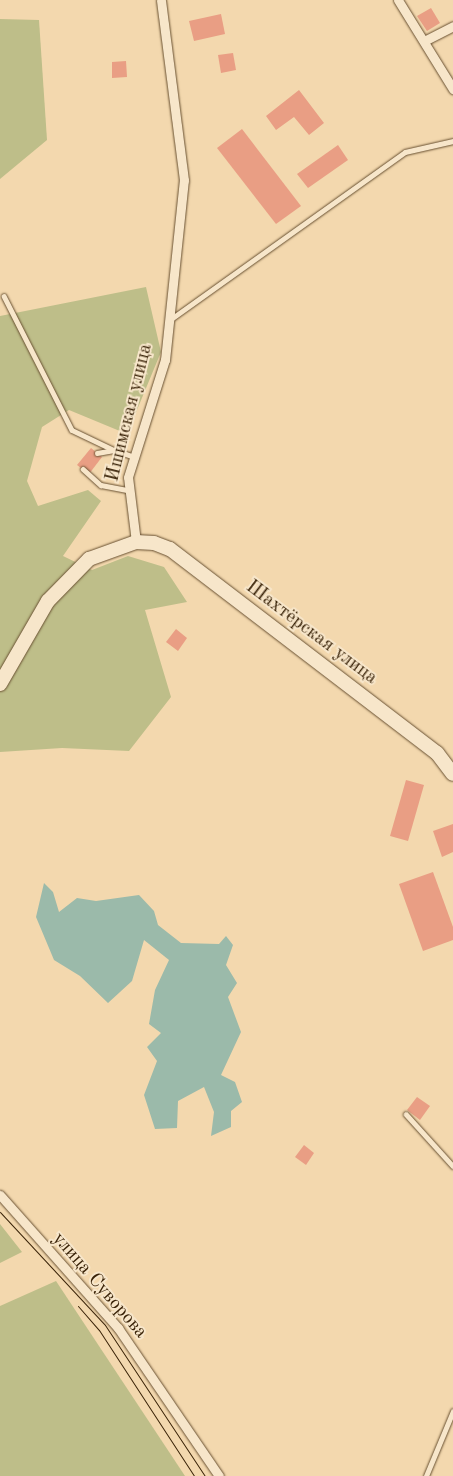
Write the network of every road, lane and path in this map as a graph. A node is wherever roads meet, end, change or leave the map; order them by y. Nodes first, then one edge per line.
1 (161, 0) edge
2 (398, 0) edge
3 (453, 26) edge
4 (424, 41) junction
5 (453, 89) edge
6 (453, 142) edge
7 (4, 296) dead end
8 (170, 320) junction
9 (114, 450) junction
10 (97, 453) dead end
11 (136, 458) junction
12 (83, 469) dead end
13 (127, 490) junction
14 (136, 542) junction
15 (0, 684) edge
16 (453, 774) edge
17 (406, 1114) dead end
18 (453, 1166) edge
19 (0, 1195) edge
20 (453, 1411) edge
21 (219, 1476) edge
22 (426, 1476) edge

1 - 8 street, Ишимская улица
2 - 4 street
3 - 4 street
4 - 5 street
6 - 8 lane
7 - 9 lane
8 - 11 street, Ишимская улица
9 - 10 lane
9 - 11 lane
11 - 13 street, Ишимская улица
12 - 13 lane
13 - 14 street, Ишимская улица
14 - 15 main road
14 - 16 main road, Шахтёрская улица
17 - 18 lane
19 - 21 street, улица Суворова
20 - 22 lane

